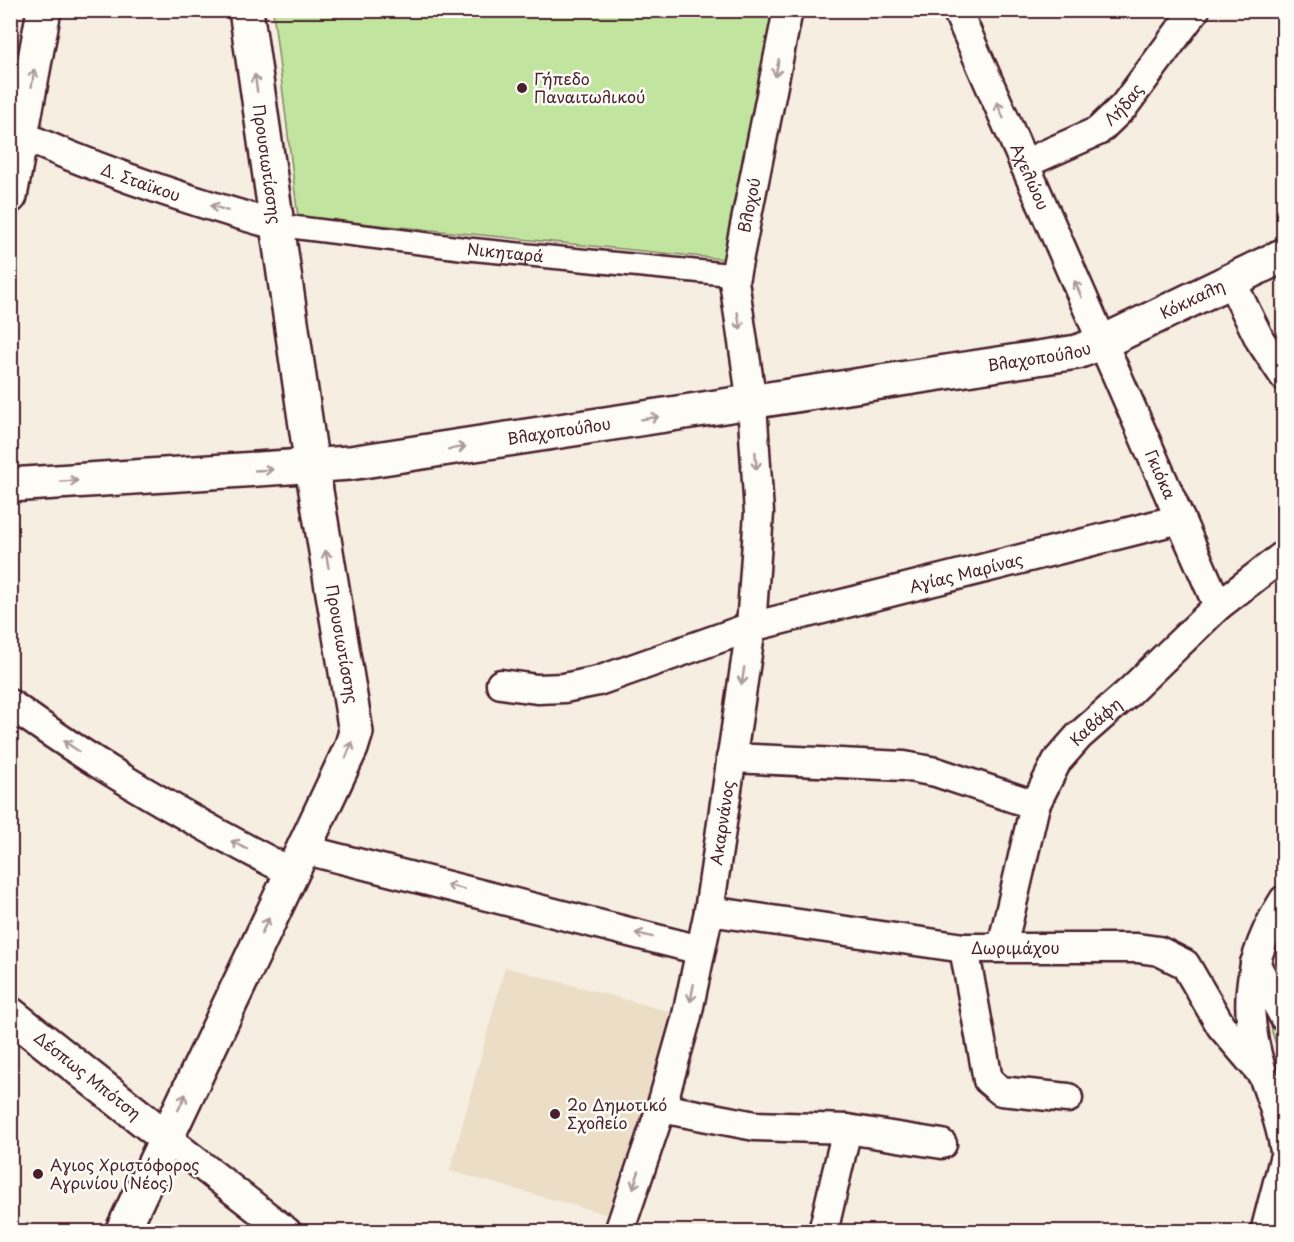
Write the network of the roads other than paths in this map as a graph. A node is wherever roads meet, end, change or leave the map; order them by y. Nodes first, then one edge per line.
1 (44, 10) edge
2 (246, 10) edge
3 (788, 10) edge
4 (957, 10) edge
5 (1195, 10) edge
6 (16, 146) edge
7 (1024, 164) junction
8 (10, 196) edge
9 (276, 225) junction
10 (1284, 255) edge
11 (735, 275) junction
12 (1231, 281) junction
13 (1101, 342) junction
14 (1284, 376) edge
15 (752, 403) junction
16 (312, 467) junction
17 (10, 485) edge
18 (1180, 519) junction
19 (1284, 555) edge
20 (1218, 606) junction
21 (751, 627) junction
22 (501, 684) dead end
23 (10, 704) edge
24 (731, 758) junction
25 (1035, 805) junction
26 (297, 860) junction
27 (1284, 900) edge
28 (709, 911) junction
29 (1002, 947) junction
30 (964, 948) junction
31 (700, 950) junction
32 (1255, 963) junction
33 (10, 1014) edge
34 (1284, 1017) edge
35 (1263, 1075) junction
36 (1068, 1098) dead end
37 (661, 1108) junction
38 (847, 1129) junction
39 (165, 1137) junction
40 (942, 1144) dead end
41 (1284, 1146) edge
42 (1284, 1158) edge
43 (122, 1232) edge
44 (287, 1232) edge
45 (619, 1232) edge
46 (823, 1232) edge
47 (1264, 1232) edge

6 -> 1 street
9 -> 2 street, Προυσιωτίσσης
3 -> 11 street, Βλοχού
7 -> 4 street, Αχελώου
5 - 7 street, Λήδας
6 - 8 street
9 -> 6 street, Δ. Σταϊκου
13 -> 7 street, Αχελώου
9 - 11 street, Νικηταρά
9 - 16 street, Προυσιωτίσσης
10 - 12 street, Κόκκαλη
11 -> 15 street, Βλοχού
12 - 13 street, Κόκκαλη
12 - 14 street
13 - 15 street, Βλαχοπούλου
13 - 18 street, Γκιόκα
16 -> 15 street, Βλαχοπούλου
15 -> 21 street, Ακαρνάνος
17 -> 16 street, Βλαχοπούλου
26 -> 16 street, Προυσιωτίσσης
18 - 20 street, Γκιόκα
18 - 21 street, Αγίας Μαρίνας
19 - 20 street, Καβάφη
20 - 25 street, Καβάφη
21 - 22 street, Αγίας Μαρίνας
21 -> 24 street, Ακαρνάνος
26 -> 23 street
24 - 25 street
24 - 28 street, Ακαρνάνος
25 - 29 street, Καβάφη
31 -> 26 street
39 -> 26 street, Προυσιωτίσσης
27 - 32 street
28 - 30 street, Δωριμάχου
28 - 31 street, Ακαρνάνος
29 - 30 street, Δωριμάχου
29 - 35 street, Δωριμάχου
30 - 36 street
31 -> 37 street, Ακαρνάνος
32 - 34 street
32 - 35 street
33 - 39 street, Δέσπως Μπότση
35 - 41 street
37 - 38 street
37 -> 45 street, Ακαρνάνος
38 - 40 street
38 - 46 street
39 - 43 street, Προυσιωτίσσης
39 - 44 street
42 - 47 street

